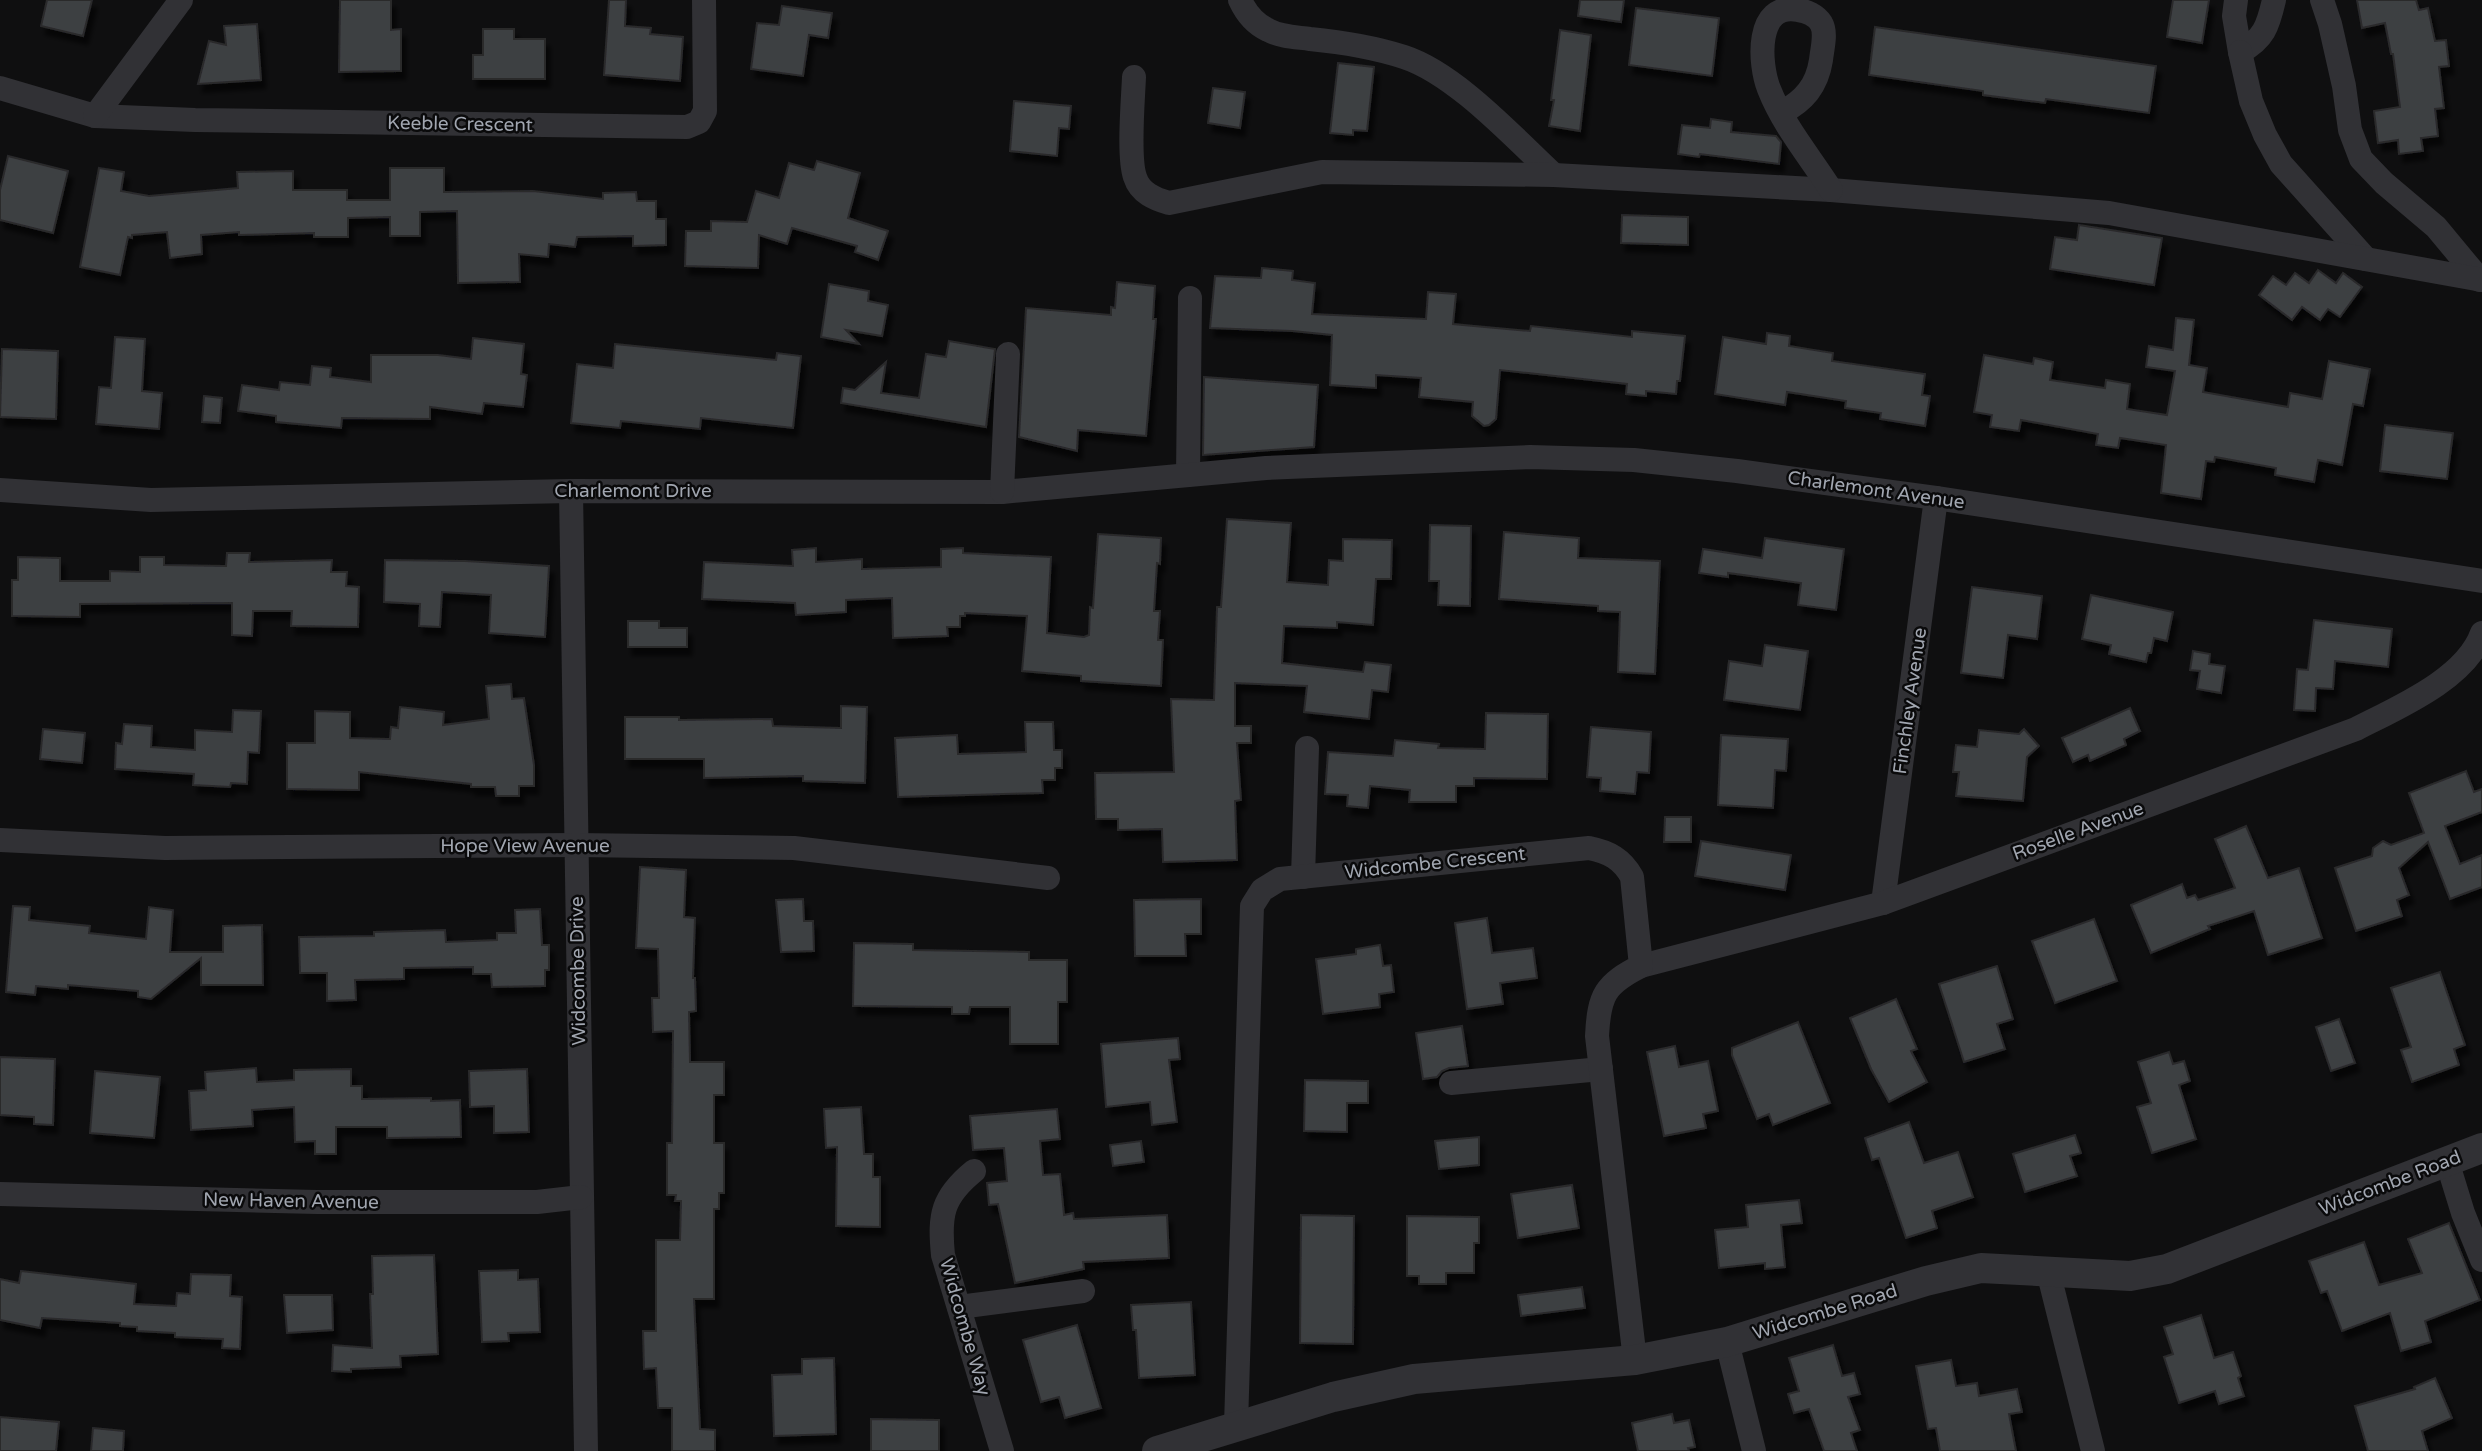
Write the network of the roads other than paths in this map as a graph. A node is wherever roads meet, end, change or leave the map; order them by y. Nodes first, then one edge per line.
1 (181, 0) edge
2 (704, 0) edge
3 (1240, 0) edge
4 (2236, 0) edge
5 (2274, 0) edge
6 (2322, 0) edge
7 (2240, 52) junction
8 (1133, 77) dead end
9 (0, 89) edge
10 (1781, 113) dead end
11 (95, 116) junction
12 (1554, 175) junction
13 (1831, 190) junction
14 (2366, 259) junction
15 (2481, 280) edge
16 (1190, 298) dead end
17 (1008, 354) dead end
18 (1266, 468) joint
19 (1188, 475) junction
20 (0, 490) edge
21 (570, 491) junction
22 (1002, 492) junction
23 (1936, 498) junction
24 (2482, 581) edge
25 (2482, 633) edge
26 (1307, 748) dead end
27 (0, 840) edge
28 (577, 845) junction
29 (1303, 877) junction
30 (1048, 878) dead end
31 (1883, 903) junction
32 (1642, 966) junction
33 (1601, 1069) junction
34 (1451, 1083) dead end
35 (2482, 1148) edge
36 (2447, 1161) junction
37 (974, 1171) dead end
38 (0, 1194) edge
39 (581, 1197) junction
40 (2482, 1259) edge
41 (2048, 1271) junction
42 (1083, 1291) dead end
43 (959, 1307) junction
44 (1727, 1342) junction
45 (1634, 1360) junction
46 (1236, 1425) junction
47 (1174, 1448) edge
48 (586, 1451) edge
49 (1002, 1451) edge
50 (1754, 1451) edge
51 (2093, 1451) edge

1 - 11 street
2 - 11 street, Keeble Crescent
3 - 12 street
4 - 7 street
5 - 7 street
6 - 15 street
7 - 14 street
8 - 12 street
9 - 11 street, Keeble Crescent
10 - 13 street
12 - 13 street
13 - 14 street
14 - 15 street
16 - 19 street
17 - 22 street
18 - 19 street, Charlemont Drive
18 - 23 street, Charlemont Avenue
19 - 22 street, Charlemont Drive
20 - 21 street, Charlemont Drive
21 - 22 street, Charlemont Drive
21 - 28 street, Widcombe Drive
23 - 24 street, Charlemont Avenue
23 - 31 street, Finchley Avenue
25 - 31 street, Roselle Avenue
26 - 29 street
27 - 28 street, Hope View Avenue
28 - 30 street, Hope View Avenue
28 - 39 street, Widcombe Drive
29 - 32 street, Widcombe Crescent
29 - 46 street, Widcombe Crescent
31 - 32 street, Roselle Avenue
32 - 33 street
33 - 34 street
33 - 45 street
35 - 36 street, Widcombe Road
36 - 40 street
36 - 41 street, Widcombe Road
37 - 43 street, Widcombe Way
38 - 39 street, New Haven Avenue
39 - 48 street, Widcombe Drive
41 - 44 street, Widcombe Road
41 - 51 street
42 - 43 street
43 - 49 street, Widcombe Way
44 - 45 street, Widcombe Road
44 - 50 street
45 - 46 street, Widcombe Road
46 - 47 street, Widcombe Road

